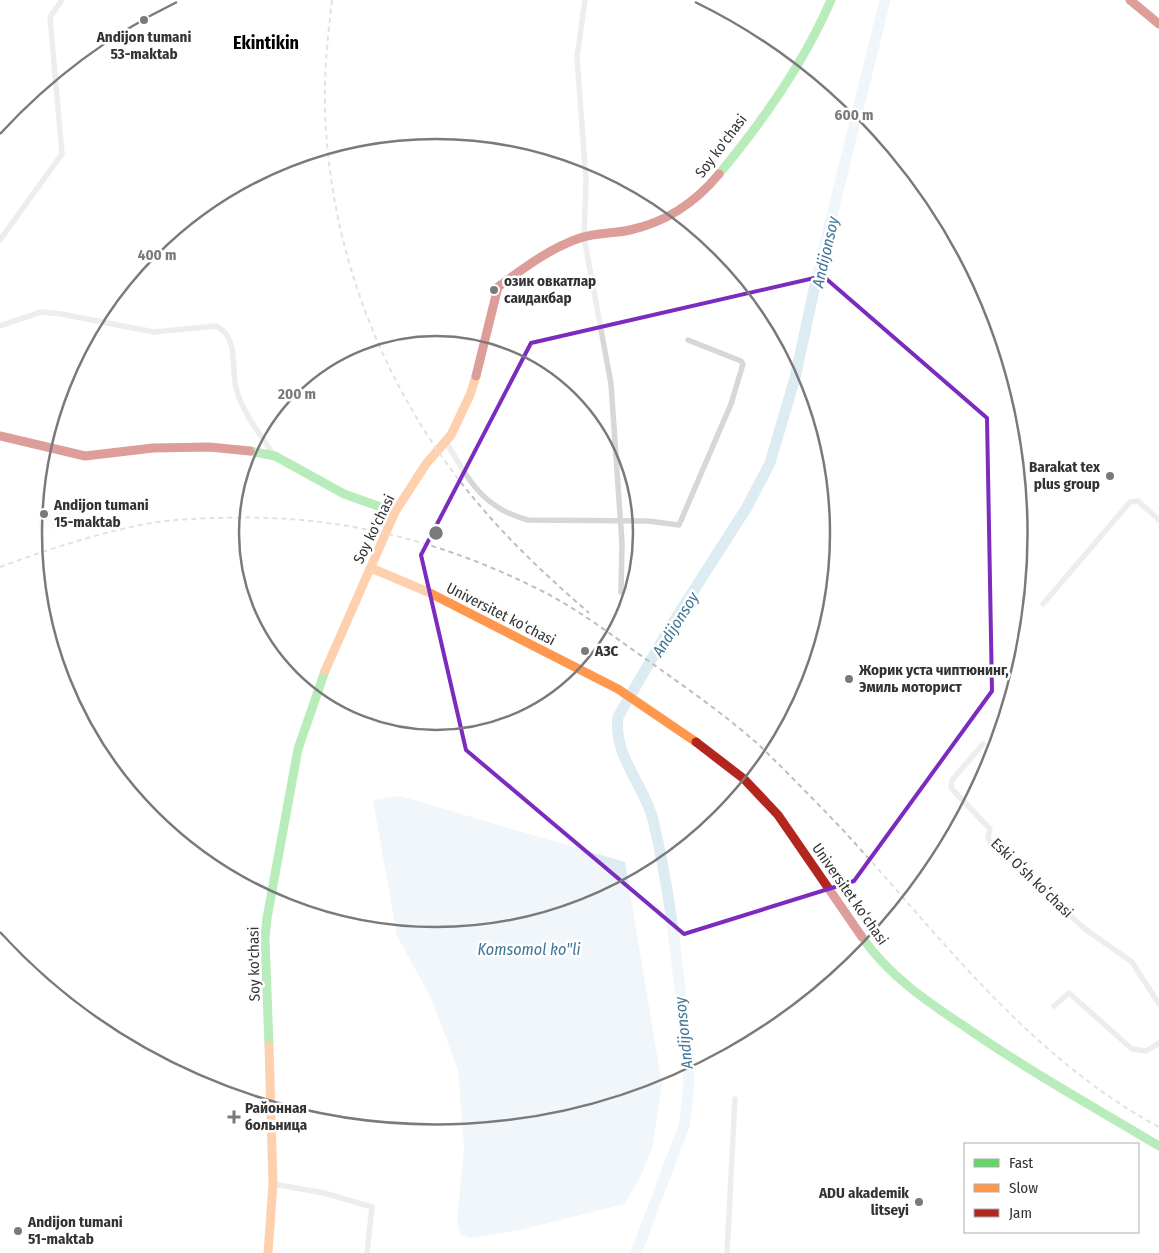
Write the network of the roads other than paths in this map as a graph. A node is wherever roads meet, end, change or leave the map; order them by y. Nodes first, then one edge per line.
1 (62, 0) edge
2 (585, 0) edge
3 (831, 0) edge
4 (1130, 0) edge
5 (1159, 24) edge
6 (584, 237) junction
7 (0, 240) edge
8 (0, 326) edge
9 (688, 340) dead end
10 (0, 436) edge
11 (446, 442) junction
12 (275, 456) junction
13 (395, 512) junction
14 (1159, 520) edge
15 (620, 522) junction
16 (371, 568) junction
17 (621, 592) dead end
18 (1042, 604) dead end
19 (983, 744) dead end
20 (1159, 1004) edge
21 (1054, 1006) dead end
22 (1159, 1043) edge
23 (735, 1099) dead end
24 (1159, 1146) edge
25 (273, 1184) junction
26 (268, 1253) edge
27 (367, 1253) edge
28 (726, 1253) edge

1 - 7 street
2 - 6 street
3 - 6 main road, Soy ko'chasi
4 - 5 main road
6 - 11 main road, Soy ko'chasi
6 - 15 street
8 - 12 street
9 - 15 street
10 - 12 main road
11 - 13 main road, Soy ko'chasi
11 - 15 street
12 - 13 main road
13 - 16 main road, Soy ko'chasi
14 - 18 street
15 - 17 street
16 - 24 main road, Universitet kо‘chasi
16 - 25 main road, Soy ko'chasi
19 - 20 street, Eski Oʻsh koʻchasi
21 - 22 street
23 - 28 street
25 - 26 main road, Soy ko'chasi
25 - 27 street

